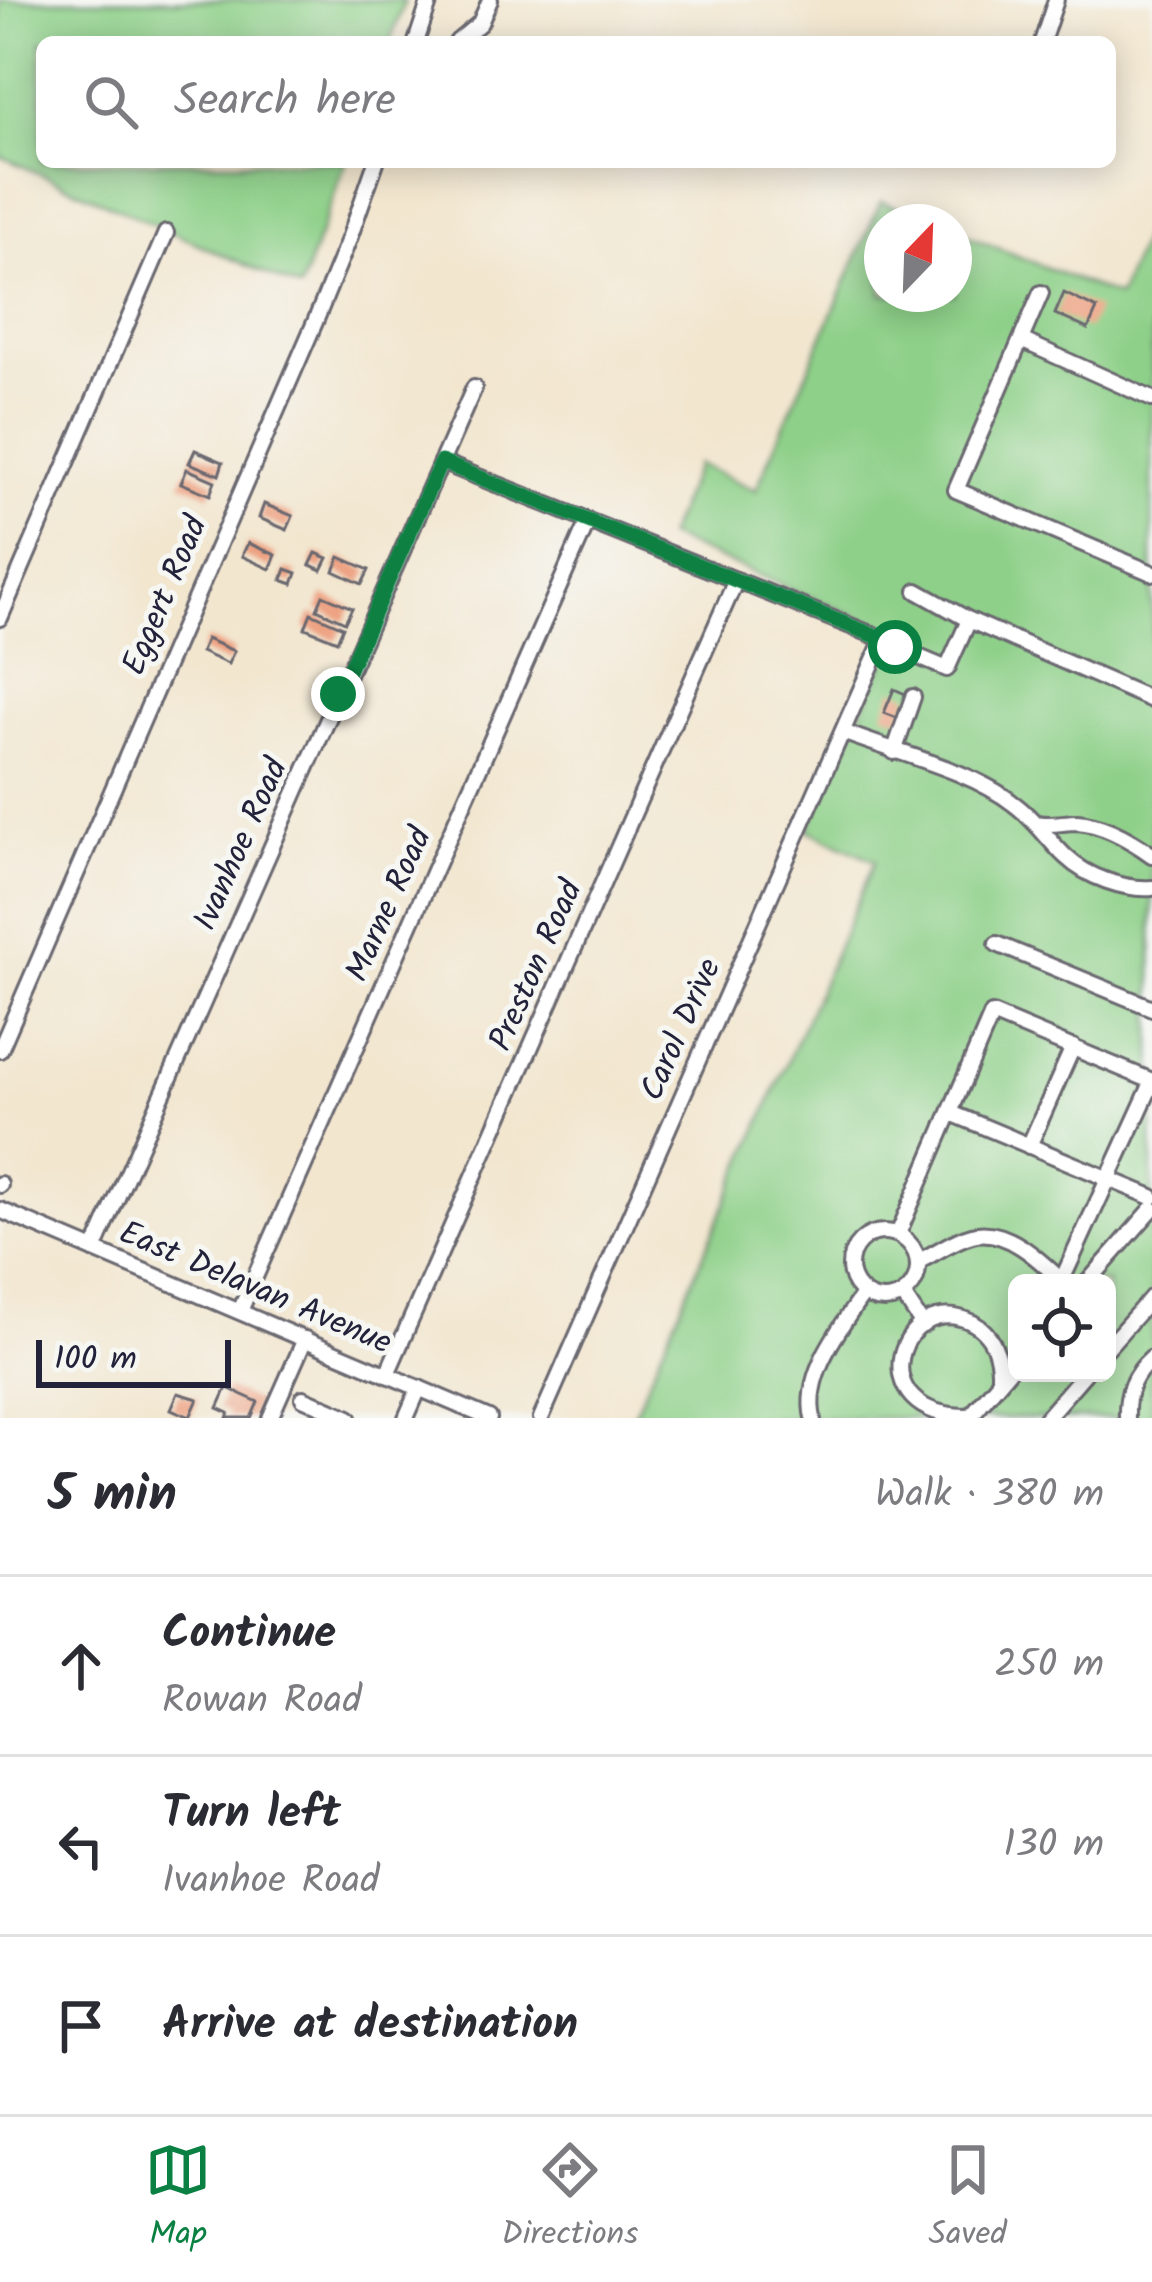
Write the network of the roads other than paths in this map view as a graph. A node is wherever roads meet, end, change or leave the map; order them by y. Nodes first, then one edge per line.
1 (430, 0) edge
2 (490, 0) edge
3 (1056, 0) edge
4 (418, 36) edge
5 (464, 36) edge
6 (1044, 36) edge
7 (374, 168) edge
8 (166, 233) dead end
9 (1041, 293) dead end
10 (1021, 340) junction
11 (474, 388) dead end
12 (1152, 399) edge
13 (441, 462) junction
14 (588, 521) junction
15 (1152, 573) edge
16 (736, 580) junction
17 (917, 592) dead end
18 (0, 618) edge
19 (969, 620) junction
20 (883, 639) junction
21 (913, 697) dead end
22 (1152, 700) edge
23 (843, 732) junction
24 (894, 752) junction
25 (1037, 823) junction
26 (1059, 824) junction
27 (1053, 842) junction
28 (1152, 855) edge
29 (1152, 888) edge
30 (997, 944) dead end
31 (1152, 1008) edge
32 (1073, 1047) junction
33 (0, 1050) edge
34 (1152, 1082) edge
35 (951, 1113) junction
36 (1030, 1146) junction
37 (1109, 1178) junction
38 (1152, 1197) edge
39 (1152, 1209) edge
40 (0, 1210) edge
41 (898, 1234) junction
42 (94, 1250) junction
43 (919, 1262) junction
44 (1053, 1274) edge
45 (1067, 1274) edge
46 (1095, 1274) edge
47 (863, 1294) junction
48 (903, 1295) junction
49 (1152, 1298) edge
50 (240, 1311) junction
51 (923, 1325) junction
52 (1116, 1334) edge
53 (305, 1339) junction
54 (1152, 1358) edge
55 (1008, 1370) edge
56 (387, 1374) junction
57 (999, 1380) junction
58 (1077, 1382) edge
59 (419, 1388) junction
60 (303, 1399) dead end
61 (970, 1417) edge
62 (270, 1418) edge
63 (349, 1418) edge
64 (406, 1418) edge
65 (489, 1418) edge
66 (541, 1418) edge
67 (813, 1418) edge
68 (1046, 1418) edge
69 (1127, 1418) edge

1 - 4 street
2 - 5 street
3 - 6 street
7 - 33 street, Eggert Road
8 - 18 street
9 - 10 street
10 - 12 street
10 - 15 street
11 - 13 street, Ivanhoe Road
13 - 14 street
13 - 42 street, Ivanhoe Road
14 - 16 street
14 - 50 street, Marne Road
16 - 20 street
16 - 56 street, Preston Road
17 - 19 street
19 - 20 street
19 - 22 street
20 - 23 street, Carol Drive
21 - 24 street
23 - 24 street
23 - 66 street, Carol Drive
24 - 25 street
25 - 26 street
25 - 27 street
26 - 27 street
26 - 28 street
27 - 29 street
30 - 31 street
32 - 34 street
32 - 35 street
32 - 36 street
34 - 37 street
35 - 36 street
35 - 41 street
36 - 37 street
37 - 38 street
37 - 45 street
39 - 46 street
40 - 42 street, East Delavan Avenue
41 - 43 street
41 - 47 street
42 - 50 street, East Delavan Avenue
43 - 44 street
43 - 48 street
47 - 48 street
47 - 67 street
48 - 51 street
49 - 52 street
50 - 53 street, East Delavan Avenue
51 - 57 street
51 - 61 street
53 - 56 street, East Delavan Avenue
53 - 62 street
54 - 69 street
55 - 57 street
56 - 59 street, East Delavan Avenue
57 - 61 street
58 - 68 street
59 - 64 street
59 - 65 street, East Delavan Avenue
60 - 63 street

